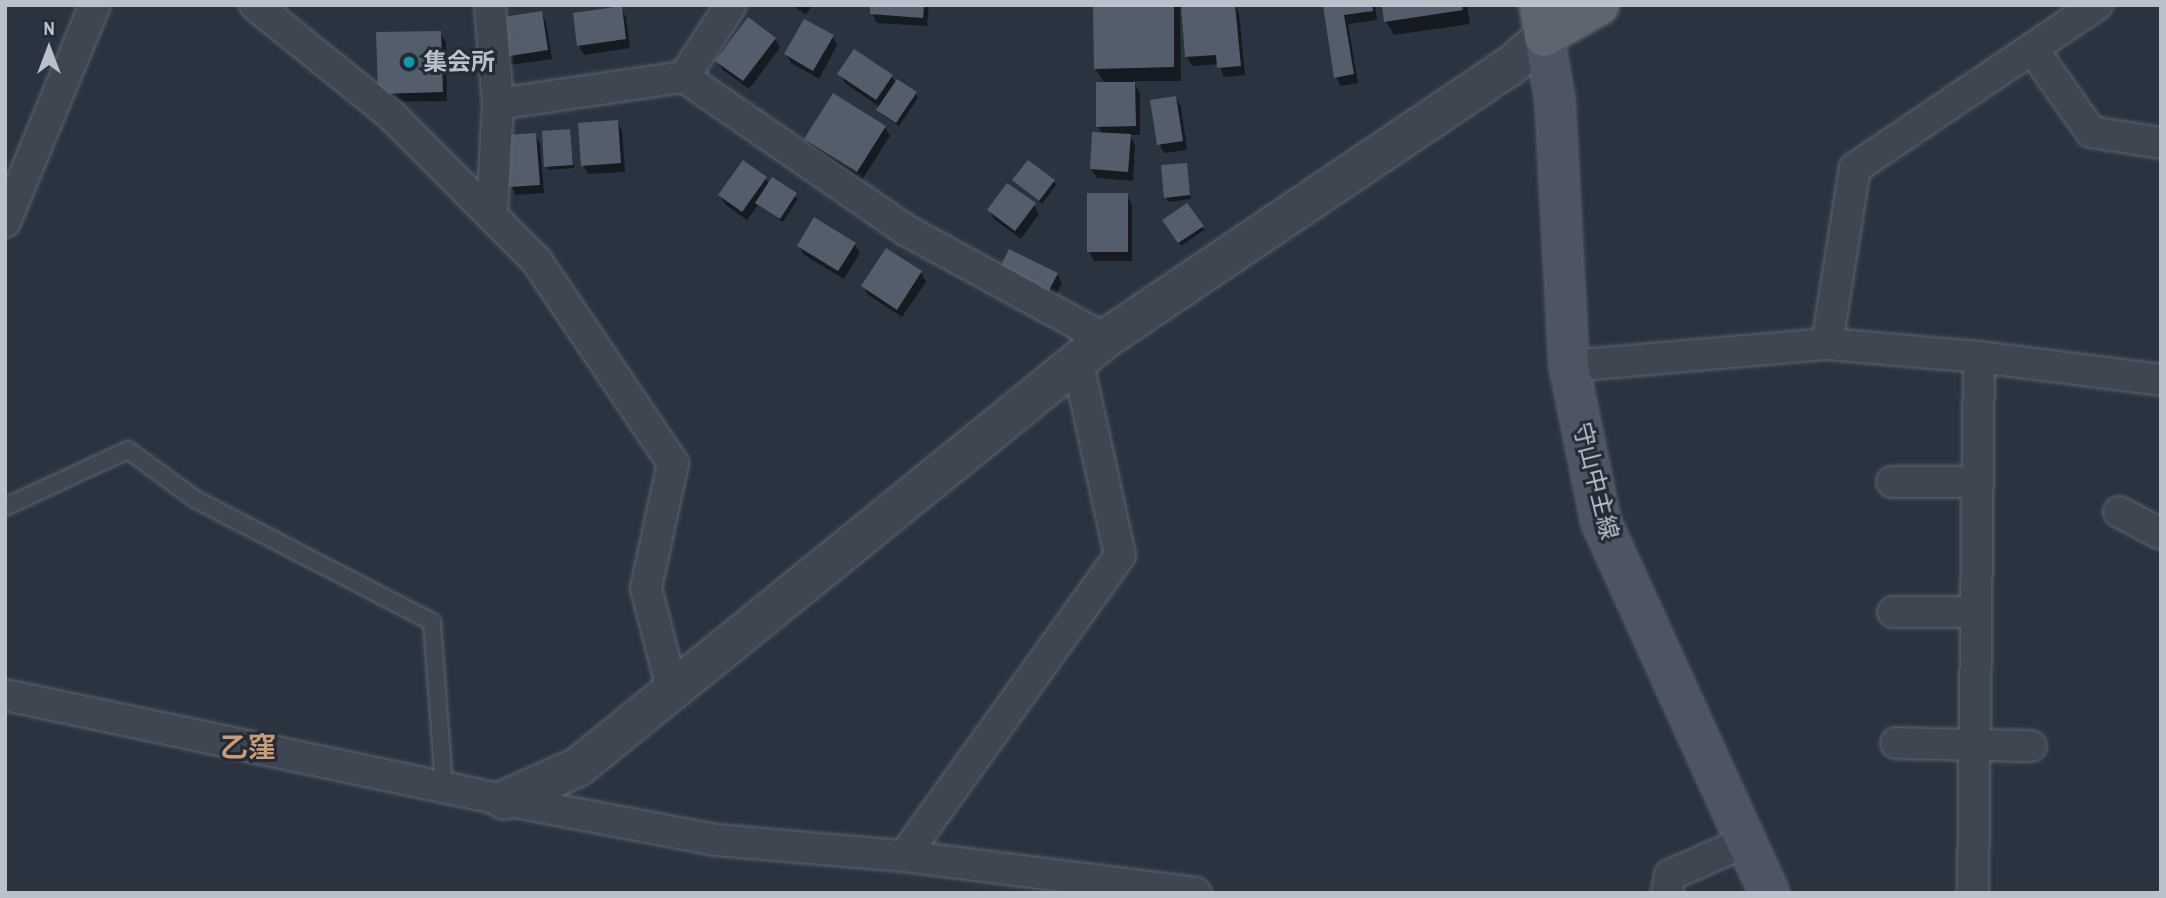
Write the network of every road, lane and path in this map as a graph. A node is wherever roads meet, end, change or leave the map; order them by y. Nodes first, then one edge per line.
1 (95, 5) edge
2 (255, 5) edge
3 (490, 5) edge
4 (731, 5) edge
5 (1600, 5) edge
6 (2097, 5) edge
7 (1542, 21) edge
8 (2033, 50) junction
9 (684, 77) junction
10 (498, 104) junction
11 (2161, 143) edge
12 (492, 214) junction
13 (5, 222) edge
14 (1827, 344) junction
15 (1092, 351) junction
16 (1979, 357) junction
17 (1569, 366) junction
18 (2161, 380) edge
19 (1892, 482) dead end
20 (1978, 482) junction
21 (5, 507) edge
22 (2119, 512) dead end
23 (2161, 534) edge
24 (1893, 612) dead end
25 (1976, 612) junction
26 (672, 689) junction
27 (5, 695) edge
28 (1896, 743) dead end
29 (1975, 745) junction
30 (2031, 746) dead end
31 (444, 785) junction
32 (504, 800) junction
33 (1745, 842) junction
34 (904, 856) junction
35 (1196, 893) edge
36 (1667, 893) edge
37 (1769, 893) edge
38 (1973, 893) edge

1 - 13 street
2 - 12 street
3 - 10 street
4 - 9 street
5 - 7 main road
6 - 8 street
7 - 15 street
7 - 17 main road, 守山中主線
8 - 11 street
8 - 14 street
9 - 10 street
9 - 15 street
10 - 12 street
12 - 26 street
14 - 16 street
14 - 17 street
15 - 26 street
15 - 34 street
16 - 18 street
16 - 20 street
17 - 33 main road, 守山中主線
19 - 20 street
20 - 25 street
21 - 31 lane
22 - 23 street
24 - 25 street
25 - 29 street
26 - 32 street
27 - 31 street
28 - 29 street
29 - 30 street
29 - 38 street
31 - 32 street
32 - 34 street
33 - 36 street
33 - 37 main road, 守山中主線
34 - 35 street

